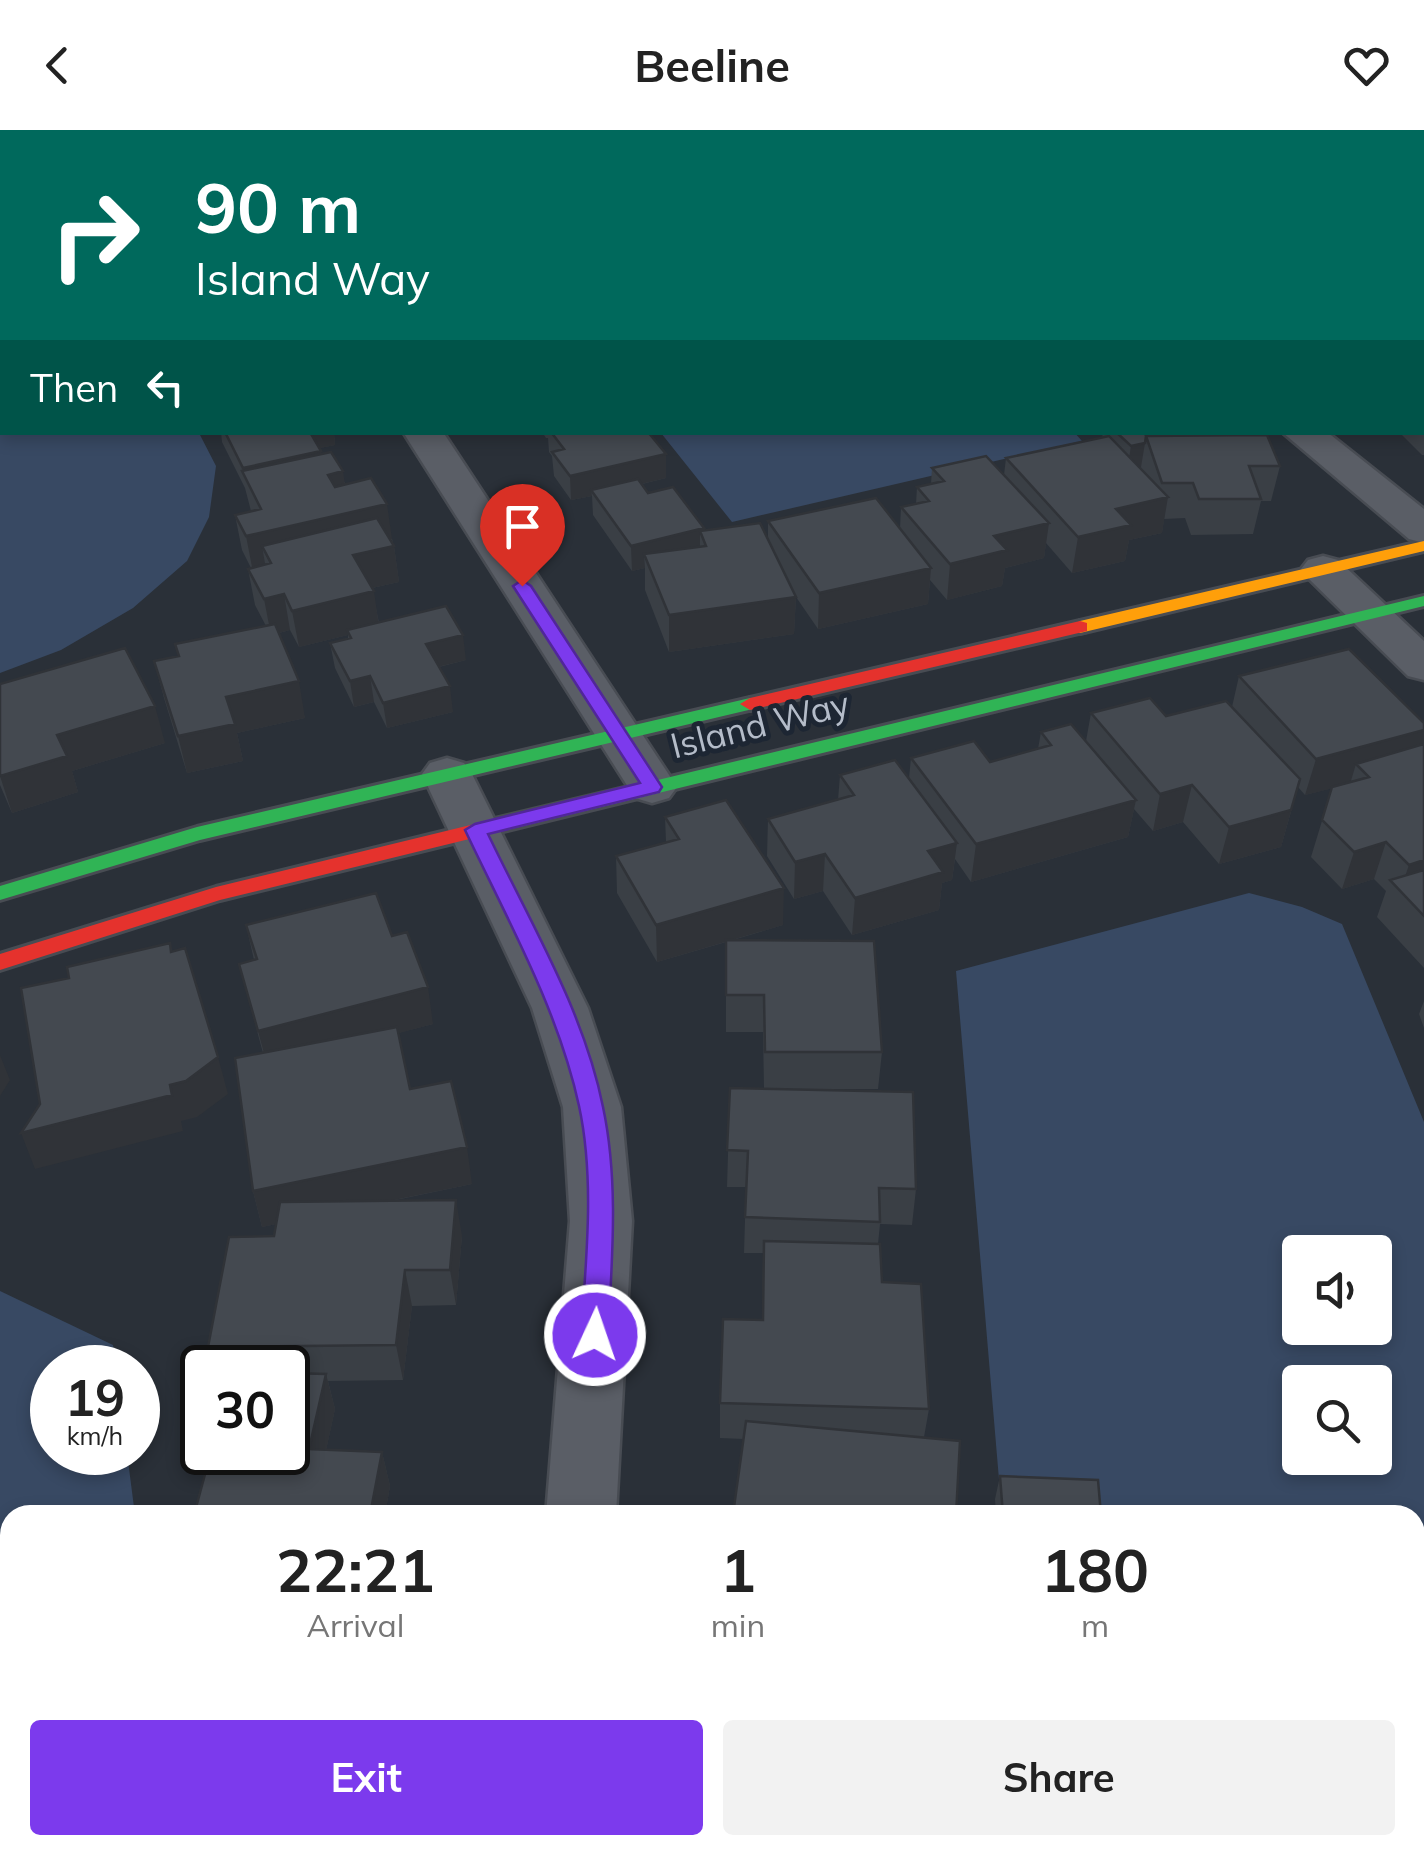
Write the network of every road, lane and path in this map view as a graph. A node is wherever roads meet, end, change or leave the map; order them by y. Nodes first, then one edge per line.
1 (425, 435) edge
2 (1306, 435) edge
3 (1424, 530) edge
4 (1424, 546) edge
5 (1323, 569) junction
6 (1424, 600) edge
7 (1368, 614) junction
8 (1424, 666) edge
9 (618, 733) junction
10 (447, 774) junction
11 (652, 787) junction
12 (475, 830) junction
13 (0, 893) edge
14 (0, 962) edge
15 (582, 1505) edge

1 - 9 street
2 - 3 street
4 - 5 street, Island Way
5 - 7 street
5 - 9 street, Island Way
6 - 7 street, Island Way
7 - 8 street
7 - 11 street, Island Way
9 - 10 street, Island Way
9 - 11 street
10 - 12 street
10 - 13 street, Island Way
11 - 12 street, Island Way
12 - 14 street, Island Way
12 - 15 street

